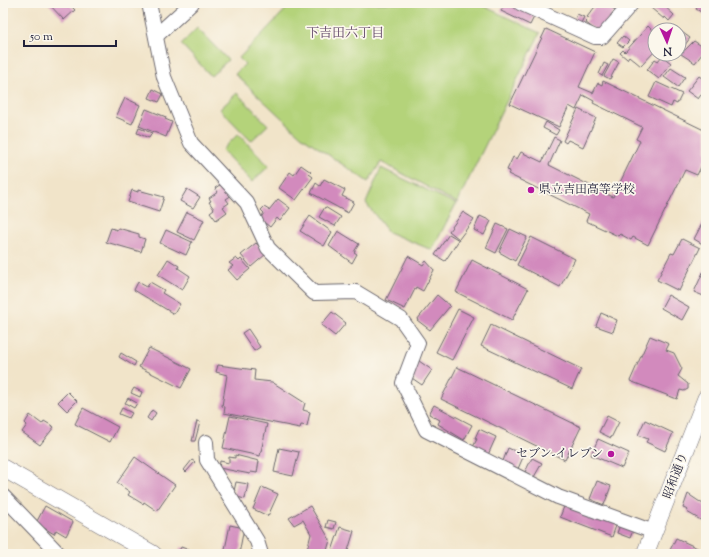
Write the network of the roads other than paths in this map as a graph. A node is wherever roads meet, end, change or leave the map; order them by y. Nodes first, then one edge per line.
1 (149, 3) edge
2 (192, 3) edge
3 (520, 3) edge
4 (632, 3) edge
5 (156, 36) junction
6 (706, 398) edge
7 (206, 442) dead end
8 (3, 468) edge
9 (3, 496) edge
10 (654, 532) junction
11 (59, 554) edge
12 (153, 554) edge
13 (261, 554) edge
14 (645, 554) edge

1 - 5 street
2 - 5 street
3 - 4 street
5 - 10 street
6 - 10 street, 昭和通り
7 - 13 street
8 - 12 street
9 - 11 street
10 - 14 street, 昭和通り

